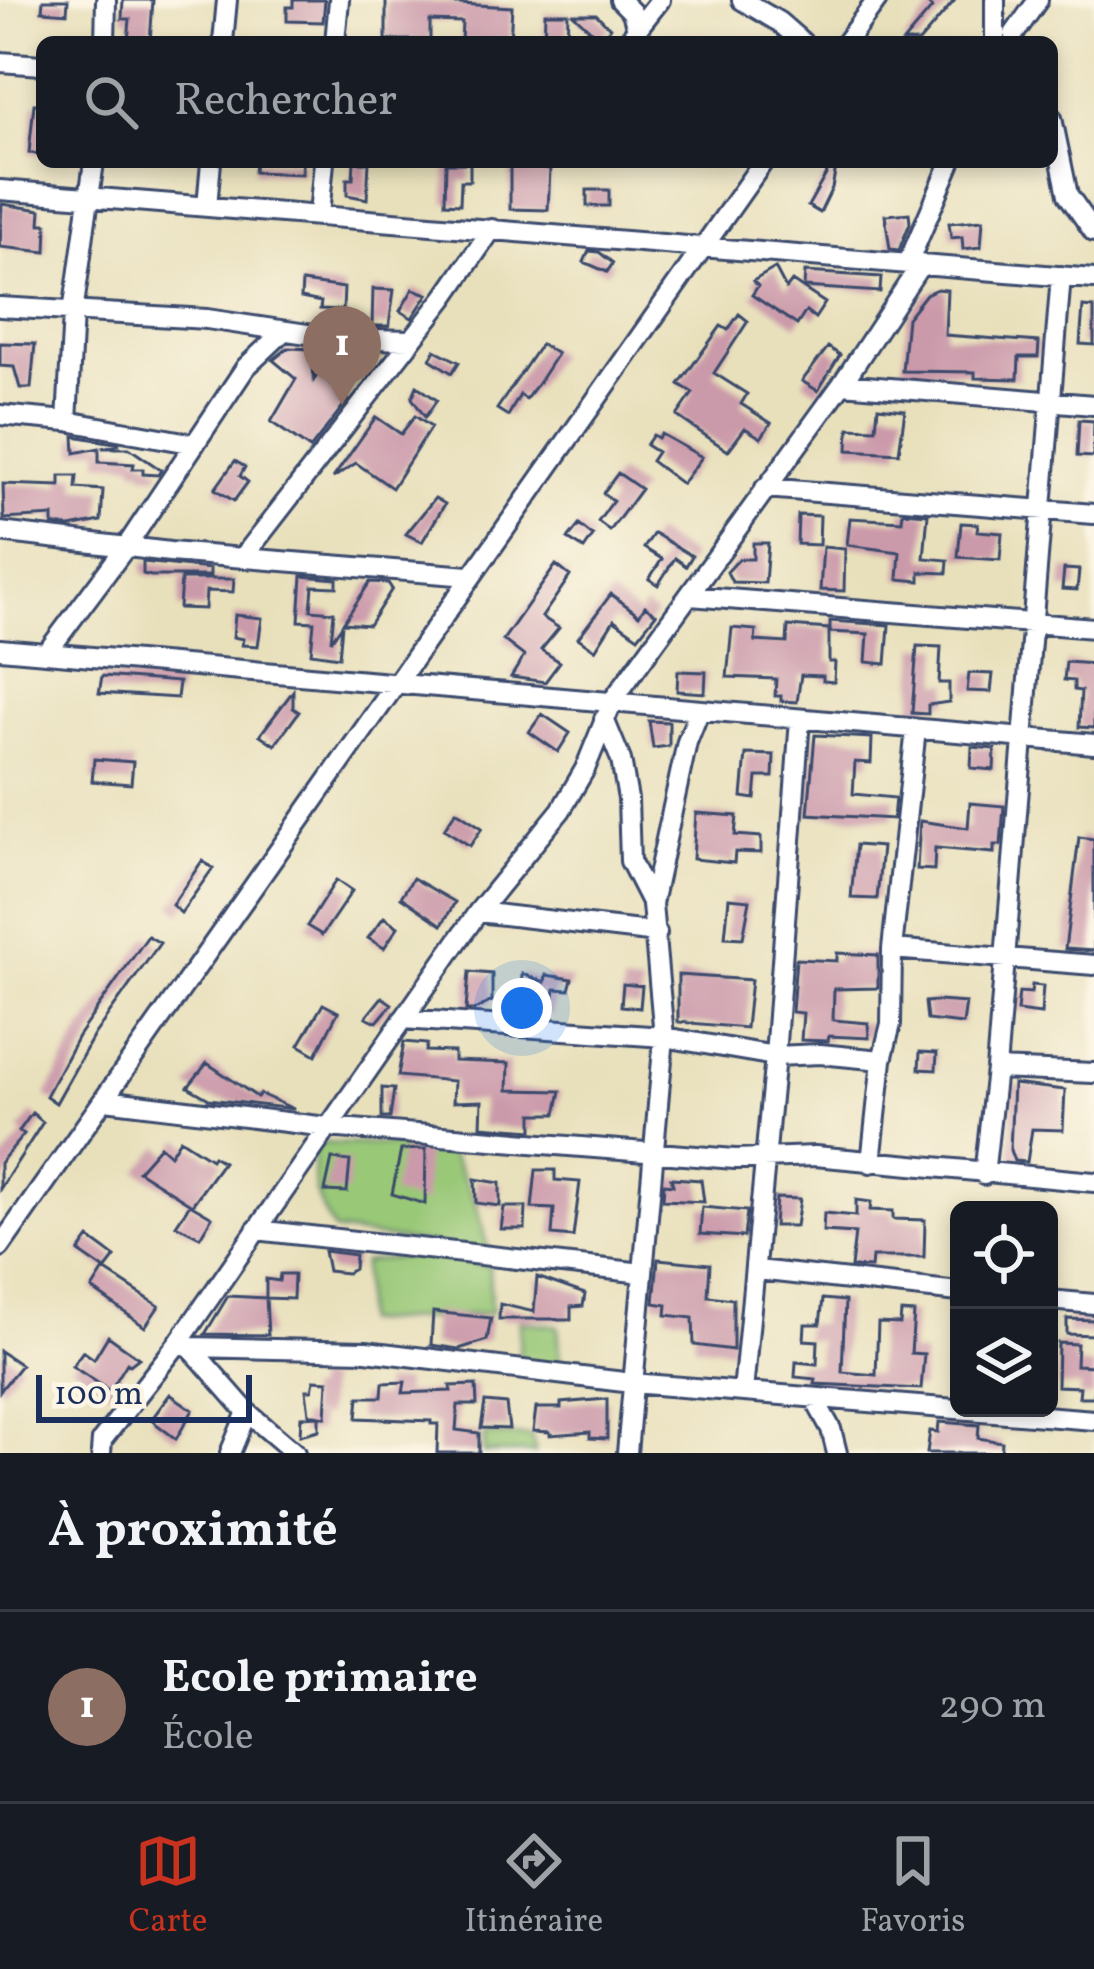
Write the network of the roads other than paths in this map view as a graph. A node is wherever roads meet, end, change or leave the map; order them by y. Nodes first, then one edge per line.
1 (106, 0) edge
2 (226, 0) edge
3 (339, 0) edge
4 (620, 0) edge
5 (660, 0) edge
6 (742, 0) edge
7 (877, 0) edge
8 (1038, 0) edge
9 (996, 3) edge
10 (105, 36) edge
11 (223, 36) edge
12 (336, 36) edge
13 (632, 36) edge
14 (795, 36) edge
15 (850, 36) edge
16 (994, 36) edge
17 (1015, 36) edge
18 (1017, 36) edge
19 (0, 62) edge
20 (36, 65) edge
21 (1058, 145) edge
22 (93, 168) edge
23 (210, 168) edge
24 (323, 168) edge
25 (759, 168) edge
26 (949, 168) edge
27 (0, 190) edge
28 (90, 197) junction
29 (207, 206) junction
30 (319, 215) junction
31 (492, 229) junction
32 (1094, 232) edge
33 (704, 246) junction
34 (914, 263) junction
35 (1061, 276) junction
36 (1094, 279) edge
37 (0, 308) edge
38 (74, 313) junction
39 (284, 331) junction
40 (410, 340) junction
41 (842, 384) junction
42 (1050, 403) junction
43 (1094, 405) edge
44 (0, 415) edge
45 (67, 421) junction
46 (195, 444) junction
47 (765, 488) junction
48 (1042, 511) junction
49 (1094, 514) edge
50 (0, 532) edge
51 (128, 544) junction
52 (244, 556) junction
53 (470, 576) junction
54 (690, 596) junction
55 (1033, 622) junction
56 (1094, 628) edge
57 (0, 649) edge
58 (48, 651) junction
59 (395, 681) junction
60 (613, 700) junction
61 (699, 712) junction
62 (604, 719) junction
63 (800, 719) junction
64 (916, 729) junction
65 (1024, 738) junction
66 (1094, 744) edge
67 (652, 904) junction
68 (478, 912) junction
69 (657, 933) junction
70 (892, 949) junction
71 (1006, 959) junction
72 (1094, 965) edge
73 (403, 1019) junction
74 (664, 1037) junction
75 (775, 1056) junction
76 (882, 1060) junction
77 (996, 1069) junction
78 (1094, 1073) edge
79 (105, 1100) junction
80 (327, 1126) junction
81 (655, 1154) junction
82 (764, 1156) junction
83 (871, 1163) junction
84 (984, 1175) junction
85 (1094, 1183) edge
86 (256, 1230) junction
87 (0, 1247) edge
88 (757, 1270) junction
89 (643, 1273) junction
90 (950, 1291) edge
91 (1058, 1301) edge
92 (1094, 1304) edge
93 (185, 1345) junction
94 (632, 1383) junction
95 (743, 1393) junction
96 (815, 1400) junction
97 (247, 1412) junction
98 (1094, 1420) edge
99 (101, 1453) edge
100 (230, 1453) edge
101 (295, 1453) edge
102 (627, 1453) edge
103 (837, 1453) edge

1 - 10 street
2 - 11 street
3 - 12 street
4 - 13 street
5 - 13 street
6 - 14 street
7 - 15 street
8 - 18 street
9 - 16 street
9 - 17 street
19 - 20 street
21 - 32 street
22 - 28 street
23 - 29 street
24 - 30 street
25 - 33 street
26 - 34 street
27 - 28 street
28 - 29 street
28 - 38 street
29 - 30 street
30 - 31 street
31 - 33 street
31 - 40 street
33 - 34 street
33 - 53 street
34 - 35 street
34 - 41 street
35 - 36 street
35 - 42 street
37 - 38 street
38 - 39 street
38 - 45 street
39 - 40 street
39 - 46 street
40 - 52 street
41 - 42 street
41 - 47 street
42 - 43 street
42 - 48 street
44 - 45 street
45 - 46 street
46 - 51 street
47 - 48 street
47 - 54 street
48 - 49 street
48 - 55 street
50 - 51 street
51 - 52 street
51 - 58 street
52 - 53 street
53 - 59 street
54 - 55 street
54 - 60 street
55 - 56 street
55 - 65 street
57 - 58 street
58 - 59 street
59 - 60 street
59 - 79 street
60 - 61 street
60 - 62 street
61 - 63 street
61 - 67 street
62 - 67 street
62 - 68 street
63 - 64 street
63 - 75 street
64 - 65 street
64 - 70 street
65 - 66 street
65 - 71 street
67 - 69 street
68 - 69 street
68 - 73 street
69 - 74 street
70 - 71 street
70 - 76 street
71 - 72 street
71 - 77 street
73 - 74 street
73 - 80 street
74 - 75 street
74 - 81 street
75 - 76 street
75 - 82 street
76 - 83 street
77 - 78 street
77 - 84 street
79 - 80 street
79 - 87 street
80 - 81 street
80 - 86 street
81 - 82 street
81 - 89 street
82 - 83 street
82 - 88 street
83 - 84 street
84 - 85 street
86 - 89 street
86 - 93 street
88 - 90 street
88 - 95 street
89 - 94 street
91 - 92 street
93 - 94 street
93 - 97 street
93 - 99 street
94 - 95 street
94 - 102 street
95 - 96 street
96 - 98 street
96 - 103 street
97 - 100 street
97 - 101 street

